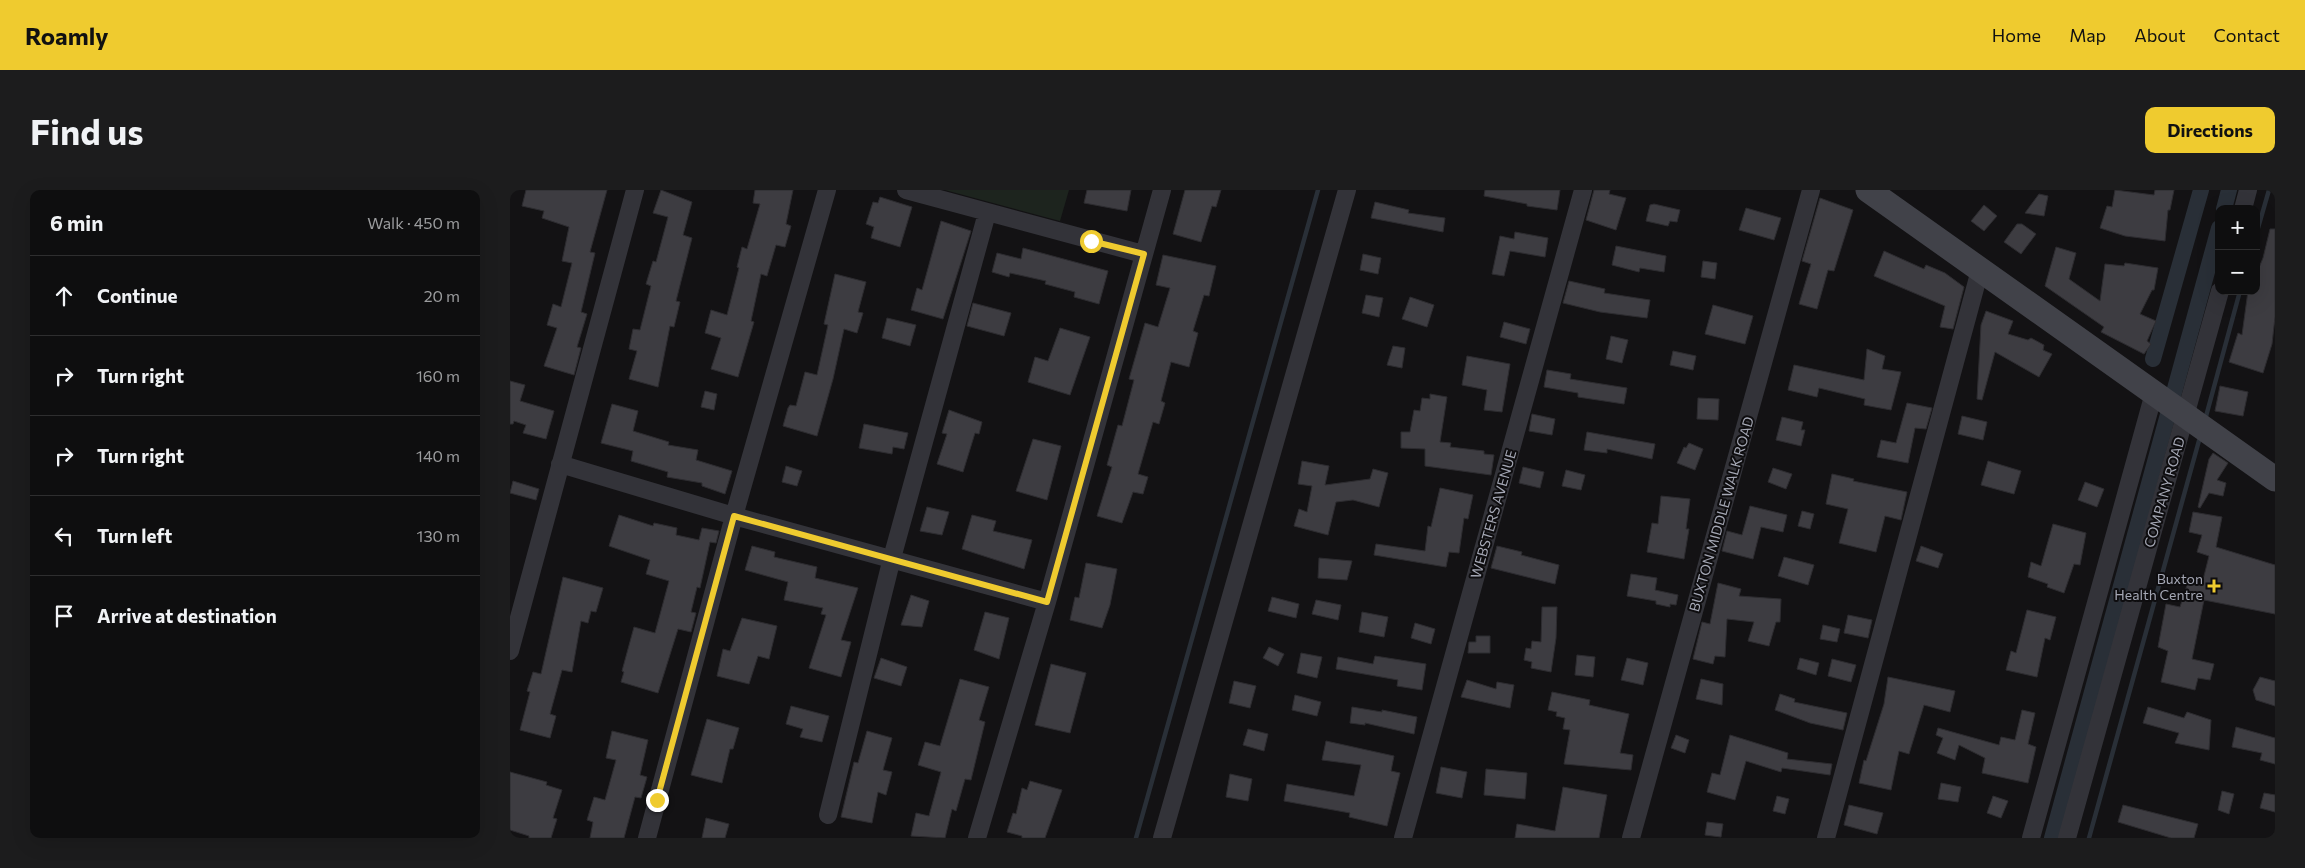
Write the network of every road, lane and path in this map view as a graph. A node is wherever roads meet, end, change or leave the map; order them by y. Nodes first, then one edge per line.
1 (635, 190) edge
2 (827, 190) edge
3 (906, 190) edge
4 (1162, 190) edge
5 (1347, 190) edge
6 (1583, 190) edge
7 (1811, 190) edge
8 (1868, 190) edge
9 (2248, 190) edge
10 (2244, 205) edge
11 (987, 213) junction
12 (1144, 254) junction
13 (1980, 270) junction
14 (2218, 295) edge
15 (2170, 404) junction
16 (560, 464) junction
17 (2275, 480) edge
18 (734, 516) junction
19 (892, 558) junction
20 (1047, 602) junction
21 (510, 651) edge
22 (828, 815) dead end
23 (647, 838) edge
24 (977, 838) edge
25 (1162, 838) edge
26 (1404, 838) edge
27 (1631, 838) edge
28 (1826, 838) edge
29 (2031, 838) edge
30 (2067, 838) edge

1 - 16 street
2 - 18 street
3 - 11 street
4 - 12 street
5 - 25 street
6 - 26 street, WEBSTERS AVENUE
7 - 27 street, BUXTON MIDDLE WALK ROAD
8 - 13 main road
9 - 10 street
11 - 12 street
11 - 19 street
12 - 20 street
13 - 15 main road
13 - 28 street
14 - 15 street, COMPANY ROAD
15 - 17 main road
15 - 29 street
15 - 30 street, COMPANY ROAD
16 - 18 street
16 - 21 street
18 - 19 street
18 - 23 street
19 - 20 street
19 - 22 street
20 - 24 street

